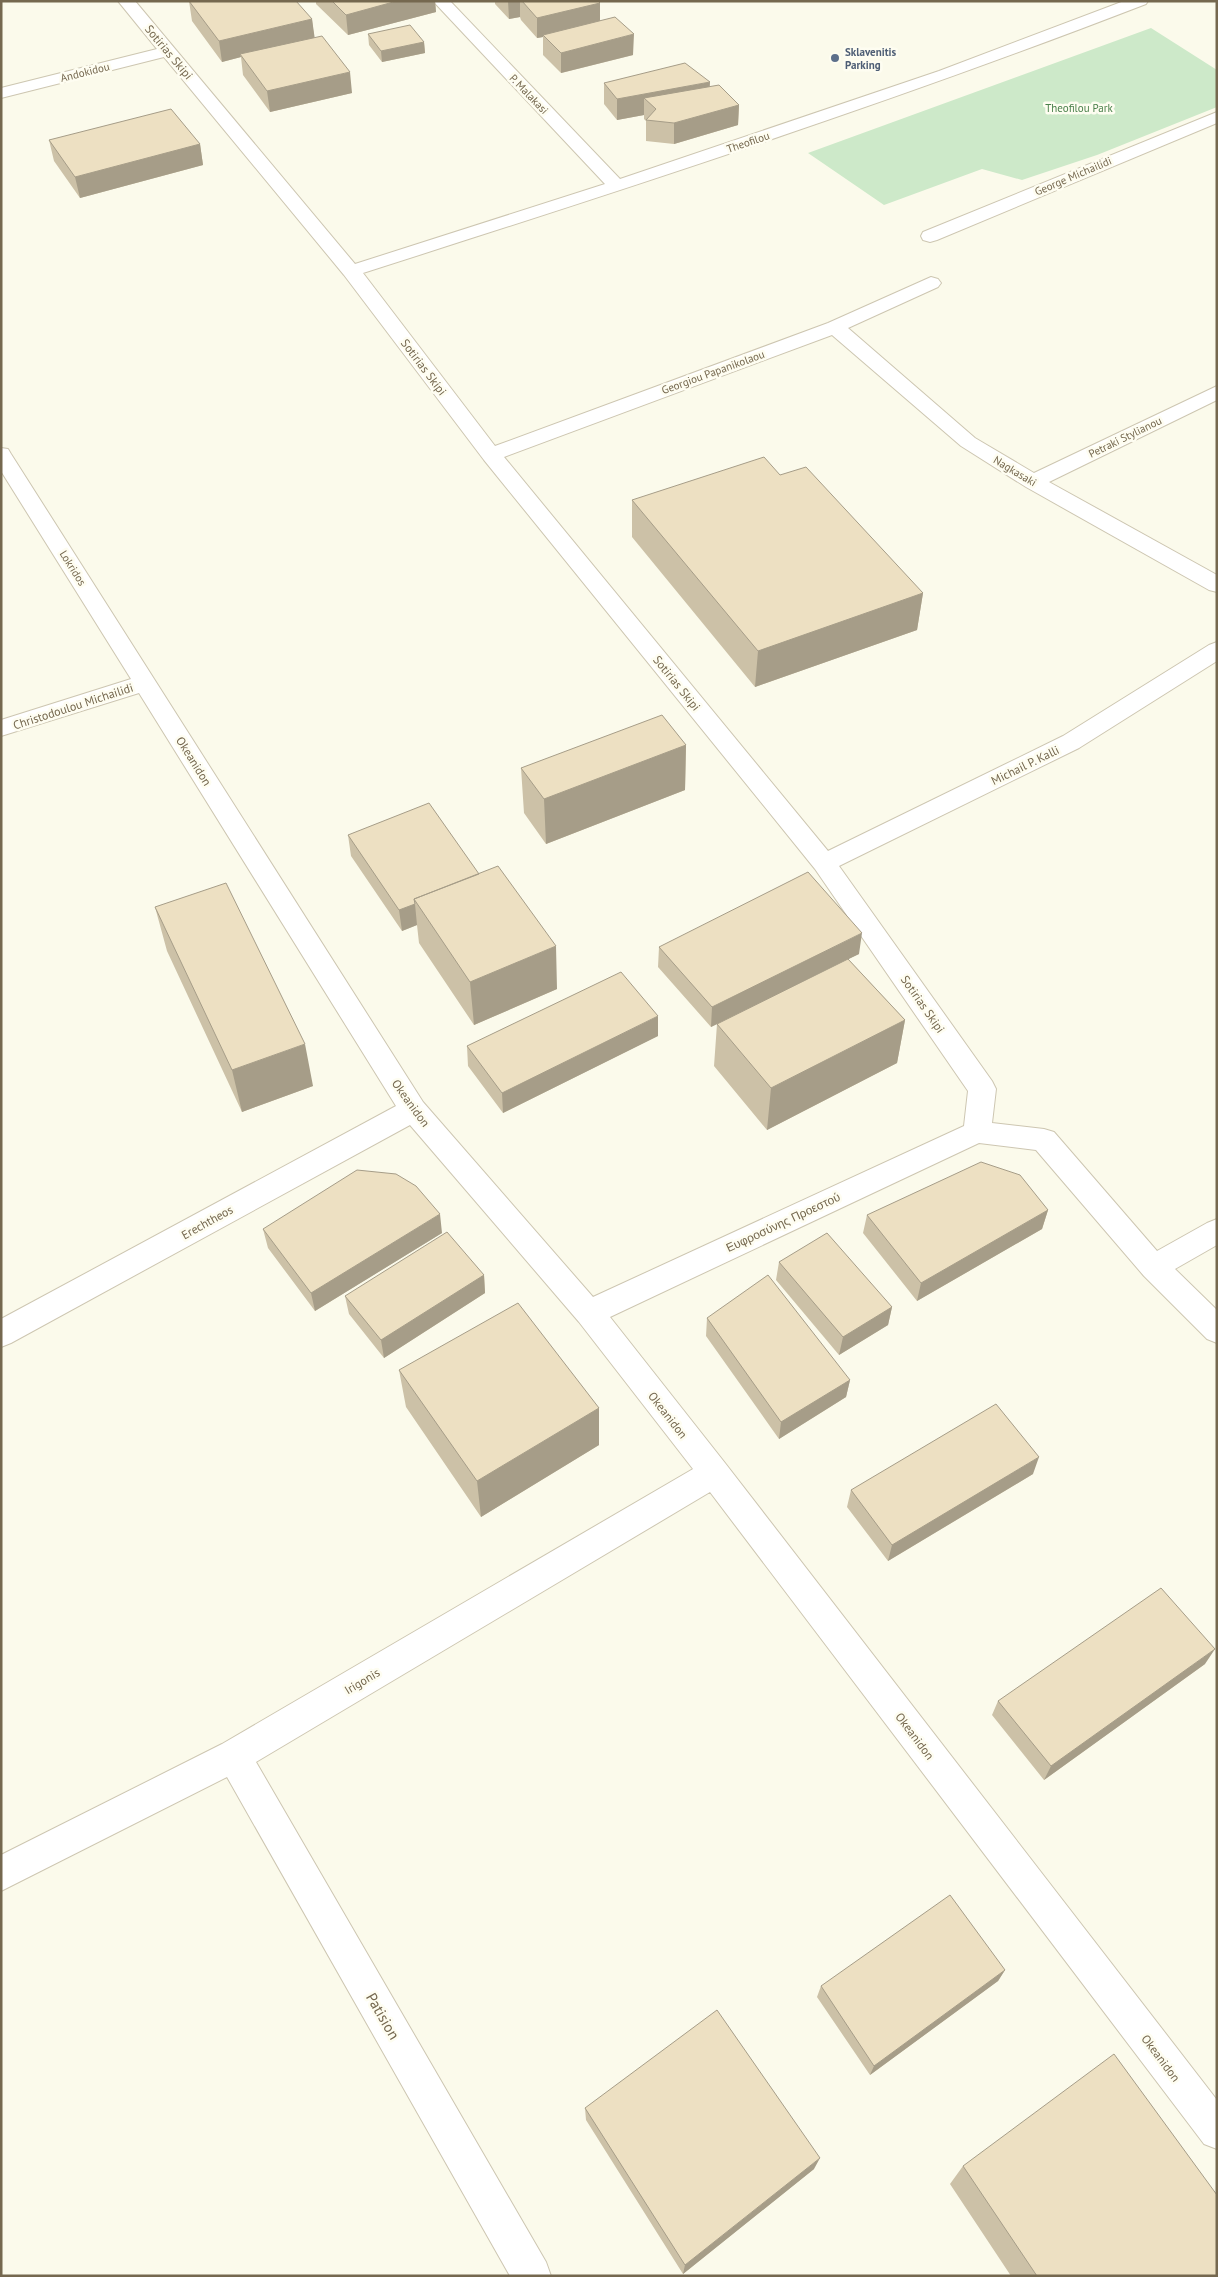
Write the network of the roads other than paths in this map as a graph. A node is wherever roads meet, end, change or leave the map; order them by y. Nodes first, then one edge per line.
1 (126, 1) edge
2 (441, 1) edge
3 (1140, 1) edge
4 (169, 51) junction
5 (1, 93) edge
6 (1217, 117) edge
7 (617, 186) junction
8 (930, 236) dead end
9 (351, 271) junction
10 (931, 283) dead end
11 (835, 327) junction
12 (1217, 392) edge
13 (1, 454) edge
14 (491, 455) junction
15 (1033, 482) junction
16 (1217, 585) edge
17 (1217, 650) edge
18 (145, 683) junction
19 (1, 728) edge
20 (824, 863) junction
21 (413, 1110) junction
22 (977, 1132) junction
23 (1217, 1231) edge
24 (1154, 1267) junction
25 (589, 1314) junction
26 (1217, 1330) edge
27 (1, 1334) edge
28 (714, 1473) junction
29 (234, 1756) junction
30 (1, 1874) edge
31 (1217, 2131) edge
32 (532, 2276) edge

1 - 4 street, Sotirias Skipi
2 - 7 street, P. Malakasi
3 - 7 street, Theofilou
4 - 5 street, Andokidou
4 - 9 street, Sotirias Skipi
6 - 8 street, George Michailidi
7 - 9 street, Theofilou
9 - 14 street, Sotirias Skipi
10 - 11 street, Georgiou Papanikolaou
11 - 14 street, Georgiou Papanikolaou
11 - 15 street, Nagkasaki
12 - 15 street, Petraki Stylianou
13 - 18 street, Lokridos
14 - 20 street, Sotirias Skipi
15 - 16 street, Nagkasaki
17 - 20 street, Michail P. Kalli
18 - 19 street, Christodoulou Michailidi
18 - 21 street, Okeanidon
20 - 22 street, Sotirias Skipi
21 - 25 street, Okeanidon
21 - 27 street, Erechtheos
22 - 24 street
22 - 25 street, Ευφροσύνης Προεστού
23 - 24 street
24 - 26 street
25 - 28 street, Okeanidon
28 - 29 street, Irigonis
28 - 31 street, Okeanidon
29 - 30 street, Irigonis
29 - 32 street, Patision

